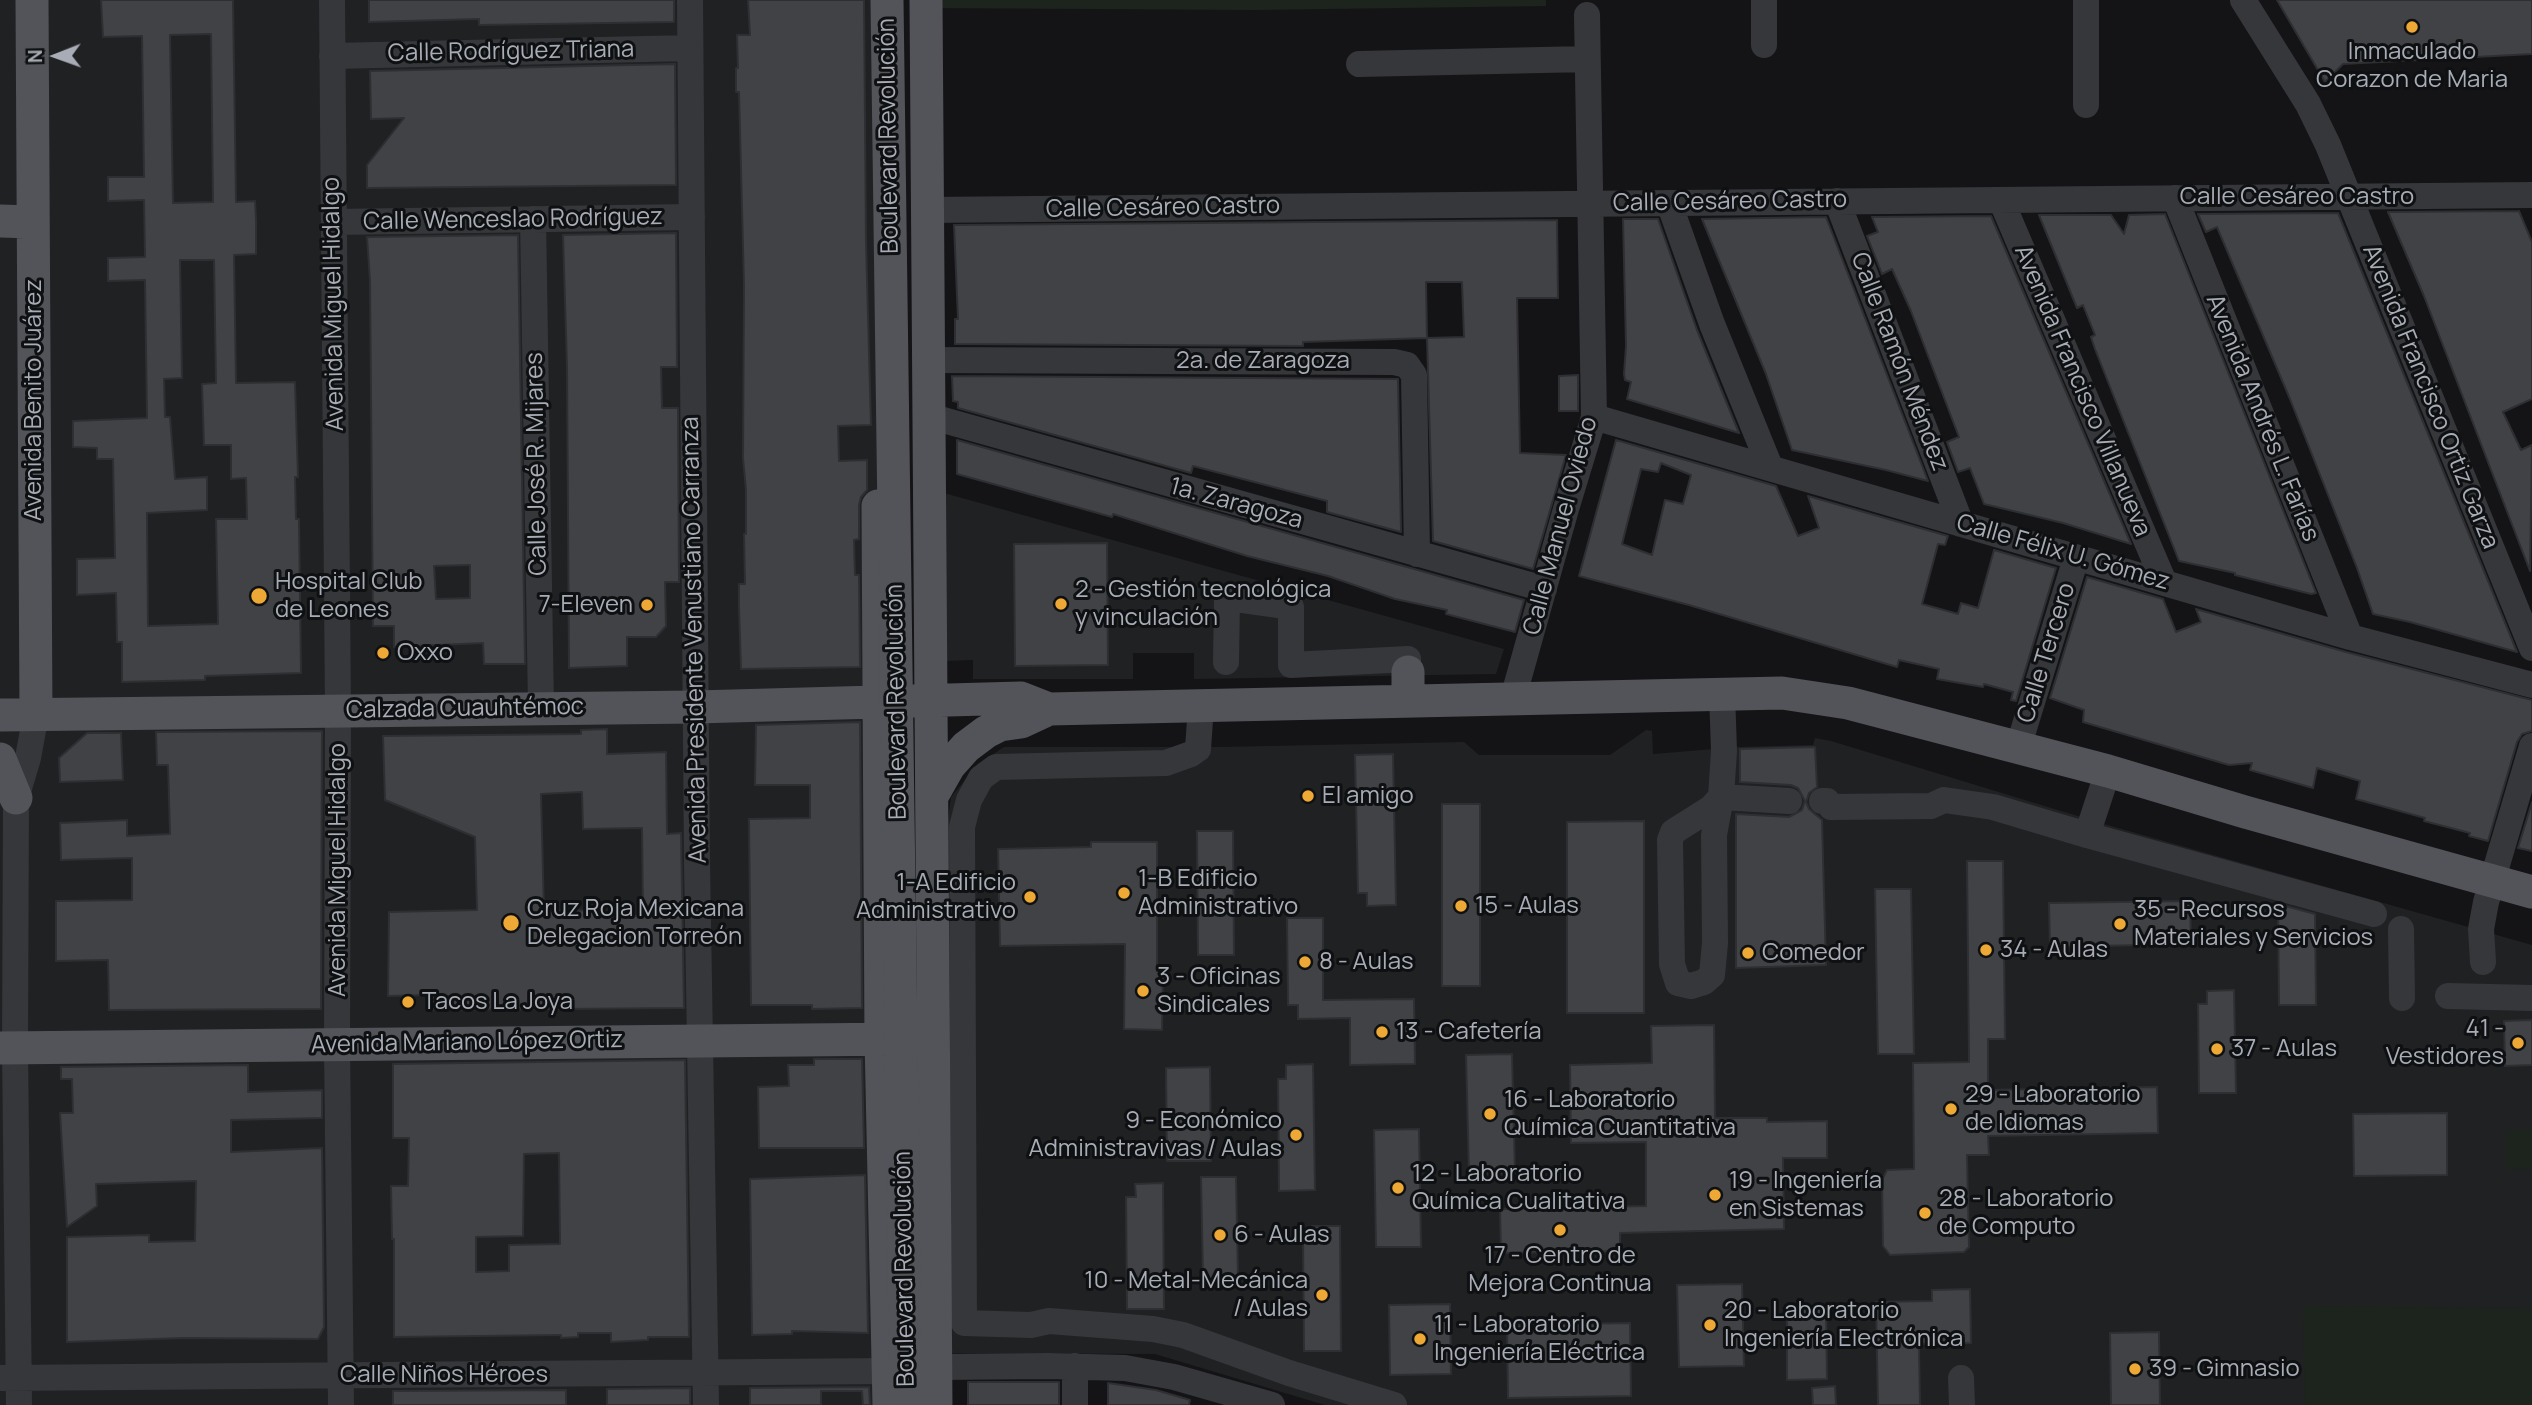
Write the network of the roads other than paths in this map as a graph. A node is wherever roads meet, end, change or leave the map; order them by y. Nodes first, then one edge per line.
1 (32, 0) edge
2 (332, 0) edge
3 (690, 0) edge
4 (874, 0) edge
5 (887, 0) edge
6 (903, 0) edge
7 (926, 0) edge
8 (1764, 0) edge
9 (2086, 0) edge
10 (2243, 0) edge
11 (1587, 15) dead end
12 (1764, 45) dead end
13 (690, 48) junction
14 (332, 55) junction
15 (1587, 59) junction
16 (1359, 64) dead end
17 (2086, 104) dead end
18 (2532, 196) edge
19 (2348, 197) junction
20 (2175, 198) junction
21 (2001, 200) junction
22 (1837, 201) junction
23 (1669, 203) junction
24 (1590, 204) junction
25 (928, 210) junction
26 (692, 217) junction
27 (533, 219) junction
28 (0, 221) edge
29 (33, 222) junction
30 (334, 222) junction
31 (928, 360) junction
32 (929, 416) junction
33 (1594, 417) junction
34 (1770, 467) junction
35 (929, 521) junction
36 (878, 522) junction
37 (1961, 524) junction
38 (1417, 554) junction
39 (2076, 558) junction
40 (2164, 582) junction
41 (1544, 589) junction
42 (2350, 637) junction
43 (2532, 648) edge
44 (1226, 662) dead end
45 (2532, 685) edge
46 (1408, 687) junction
47 (1722, 694) junction
48 (1513, 698) junction
49 (930, 699) junction
50 (879, 700) junction
51 (1200, 705) junction
52 (696, 707) junction
53 (541, 708) junction
54 (1049, 709) junction
55 (338, 711) junction
56 (0, 715) edge
57 (36, 715) junction
58 (2532, 746) edge
59 (2018, 748) junction
60 (0, 759) edge
61 (2108, 771) junction
62 (932, 796) junction
63 (1721, 797) junction
64 (16, 798) junction
65 (1789, 801) dead end
66 (1825, 801) dead end
67 (2087, 835) junction
68 (2492, 880) junction
69 (2532, 892) edge
70 (2374, 914) dead end
71 (2402, 929) dead end
72 (2483, 962) dead end
73 (2448, 996) dead end
74 (2402, 998) dead end
75 (2532, 998) edge
76 (881, 1039) junction
77 (934, 1039) junction
78 (701, 1041) junction
79 (337, 1045) junction
80 (8, 1048) edge
81 (1074, 1366) junction
82 (937, 1367) junction
83 (889, 1371) junction
84 (705, 1373) junction
85 (340, 1375) junction
86 (10, 1378) edge
87 (1961, 1378) dead end
88 (1216, 1397) edge
89 (19, 1405) edge
90 (341, 1405) edge
91 (706, 1405) edge
92 (889, 1405) edge
93 (906, 1405) edge
94 (919, 1405) edge
95 (936, 1405) edge
96 (1075, 1405) edge
97 (1272, 1405) edge
98 (1394, 1405) edge
99 (1962, 1405) edge

1 - 29 main road, Avenida Benito Juárez
2 - 14 street, Avenida Miguel Hidalgo
3 - 13 street, Avenida Presidente Venustiano Carranza
4 - 36 main road
5 - 93 main road, Boulevard Revolución, bridge
6 - 94 main road, Boulevard Revolución
7 - 25 main road, Boulevard Revolución
8 - 12 street
9 - 17 street
10 - 19 street, Avenida Francisco Ortiz Garza
11 - 15 street, Calle Manuel Oviedo
13 - 14 street, Calle Rodríguez Triana
13 - 26 street, Avenida Presidente Venustiano Carranza
14 - 30 street, Avenida Miguel Hidalgo
15 - 16 street
15 - 24 street, Calle Manuel Oviedo
18 - 19 street, Calle Cesáreo Castro
19 - 20 street, Calle Cesáreo Castro
19 - 43 street, Avenida Francisco Ortiz Garza
20 - 21 street, Calle Cesáreo Castro
20 - 42 street, Avenida Andrés L. Farías
21 - 22 street, Calle Cesáreo Castro
21 - 40 street, Avenida Francisco Villanueva
22 - 23 street, Calle Cesáreo Castro
22 - 37 street, Calle Ramón Méndez
23 - 24 street, Calle Cesáreo Castro
23 - 34 street
24 - 25 street, Calle Cesáreo Castro
24 - 33 street, Calle Manuel Oviedo
25 - 31 main road, Boulevard Revolución
26 - 27 street, Calle Wenceslao Rodríguez
26 - 52 street, Avenida Presidente Venustiano Carranza
27 - 30 street, Calle Wenceslao Rodríguez
27 - 53 street, Calle José R. Mijares
28 - 29 main road
29 - 57 main road, Avenida Benito Juárez
30 - 55 street, Avenida Miguel Hidalgo
31 - 32 main road, Boulevard Revolución
31 - 38 street, 2a. de Zaragoza
32 - 35 main road, Boulevard Revolución
32 - 38 street, 1a. Zaragoza
33 - 34 street, Calle Félix U. Gómez
33 - 41 street, Calle Manuel Oviedo
34 - 37 street, Calle Félix U. Gómez
35 - 36 main road
35 - 49 main road, Boulevard Revolución
36 - 50 main road
37 - 39 street, Calle Félix U. Gómez
38 - 41 street, 1a. Zaragoza
39 - 40 street, Calle Félix U. Gómez
39 - 59 street, Calle Tercero
40 - 42 street, Calle Félix U. Gómez
41 - 48 street, Calle Manuel Oviedo
42 - 45 street, Calle Félix U. Gómez
44 - 46 street
46 - 48 main road
46 - 51 main road
47 - 48 main road
47 - 59 main road
47 - 63 street
49 - 50 main road, Calzada Cuauhtémoc
49 - 54 main road, Calzada Cuauhtémoc
49 - 62 main road, Boulevard Revolución
50 - 52 main road, Calzada Cuauhtémoc
50 - 76 main road
51 - 54 main road
51 - 98 street
52 - 53 main road, Calzada Cuauhtémoc
52 - 78 street, Avenida Presidente Venustiano Carranza
53 - 55 main road, Calzada Cuauhtémoc
54 - 62 main road
55 - 57 main road, Calzada Cuauhtémoc
55 - 79 street, Avenida Miguel Hidalgo
56 - 57 main road, Calzada Cuauhtémoc
57 - 64 street, Avenida Benito Juárez
58 - 68 street
59 - 61 main road
60 - 64 main road, Avenida Benito Juárez
61 - 67 street
61 - 68 main road
62 - 77 main road, Boulevard Revolución
63 - 63 street
63 - 65 street
64 - 80 street, Avenida Benito Juárez
66 - 67 street
67 - 70 street
68 - 69 main road
68 - 72 street
71 - 74 street
73 - 75 street
76 - 77 main road, Avenida Mariano López Ortiz
76 - 78 main road, Avenida Mariano López Ortiz
76 - 83 main road
77 - 82 main road, Boulevard Revolución
78 - 79 main road, Avenida Mariano López Ortiz
78 - 84 street, Avenida Presidente Venustiano Carranza
79 - 80 main road, Avenida Mariano López Ortiz
79 - 85 street, Avenida Miguel Hidalgo
80 - 86 street, Avenida Benito Juárez
81 - 82 street
81 - 88 street
81 - 96 street
82 - 95 main road, Boulevard Revolución
83 - 84 street, Calle Niños Héroes
83 - 92 main road
84 - 85 street, Calle Niños Héroes
84 - 91 street, Avenida Presidente Venustiano Carranza
85 - 86 street, Calle Niños Héroes
85 - 90 street, Avenida Miguel Hidalgo
86 - 89 street, Avenida Benito Juárez
87 - 99 street
88 - 97 street

